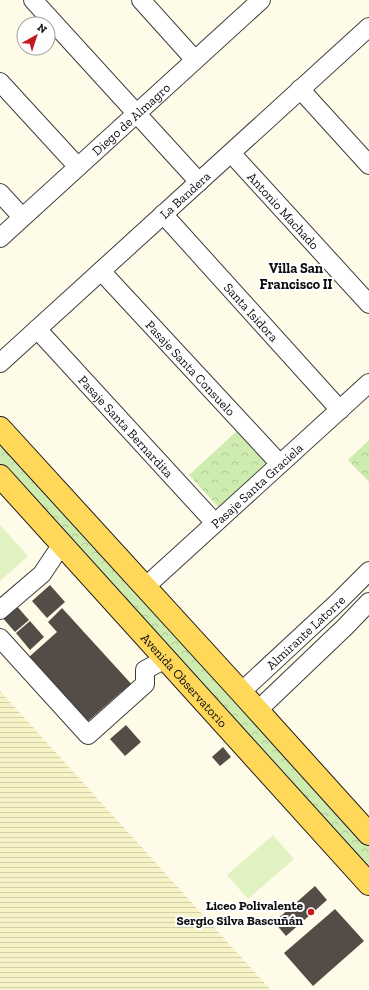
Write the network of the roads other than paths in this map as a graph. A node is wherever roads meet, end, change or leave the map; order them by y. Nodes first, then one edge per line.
1 (33, 0) edge
2 (141, 0) edge
3 (252, 3) edge
4 (367, 34) edge
5 (195, 60) junction
6 (0, 82) edge
7 (300, 89) junction
8 (136, 113) junction
9 (231, 152) junction
10 (369, 165) edge
11 (78, 167) junction
12 (198, 182) junction
13 (0, 193) edge
14 (163, 214) junction
15 (22, 217) junction
16 (0, 238) edge
17 (101, 270) junction
18 (369, 304) edge
19 (37, 329) junction
20 (0, 363) edge
21 (369, 384) edge
22 (340, 410) junction
23 (0, 428) edge
24 (280, 464) junction
25 (0, 476) edge
26 (215, 523) junction
27 (62, 544) junction
28 (369, 571) edge
29 (145, 587) junction
30 (369, 602) edge
31 (0, 610) edge
32 (0, 638) edge
33 (165, 659) junction
34 (241, 692) junction
35 (258, 710) junction
36 (369, 834) edge
37 (369, 884) edge

1 - 8 street
2 - 5 street
3 - 5 street, Diego de Almagro
4 - 7 street, La Bandera
5 - 8 street, Diego de Almagro
6 - 11 street
7 - 9 street, La Bandera
7 - 10 street
8 - 11 street, Diego de Almagro
8 - 12 street
9 - 12 street, La Bandera
9 - 18 street, Antonio Machado
11 - 15 street, Diego de Almagro
12 - 14 street, La Bandera
13 - 15 street
14 - 17 street, La Bandera
14 - 22 street, Santa Isidora
15 - 16 street, Diego de Almagro
17 - 19 street, La Bandera
17 - 24 street, Pasaje Santa Consuelo
19 - 20 street, La Bandera
19 - 26 street, Pasaje Santa Bernardita
21 - 22 street, Pasaje Santa Graciela
22 - 24 street, Pasaje Santa Graciela
23 - 29 main road
24 - 26 street, Pasaje Santa Graciela
25 - 27 main road, Avenida Observatorio
26 - 29 street, Pasaje Santa Graciela
27 - 31 street
27 - 33 main road, Avenida Observatorio
28 - 34 street, Almirante Latorre
29 - 34 main road
30 - 35 street, Almirante Latorre
32 - 33 street
33 - 37 main road, Avenida Observatorio
34 - 35 main road
35 - 36 main road

